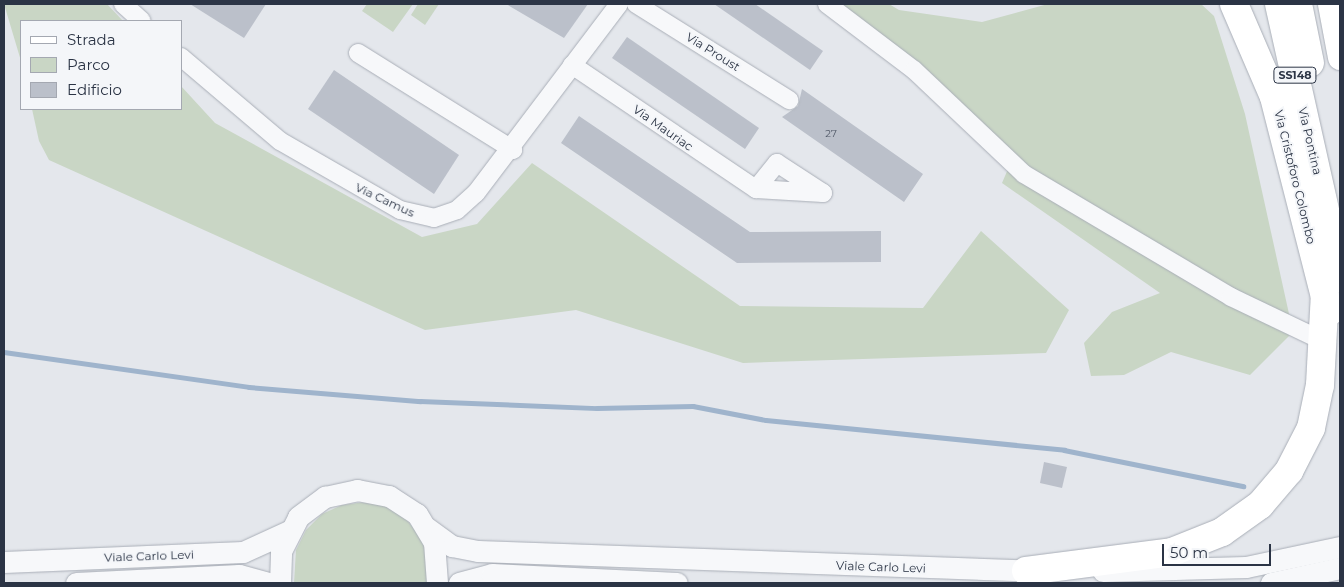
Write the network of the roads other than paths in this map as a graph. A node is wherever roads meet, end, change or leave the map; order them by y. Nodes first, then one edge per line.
1 (123, 4) edge
2 (619, 4) edge
3 (636, 4) edge
4 (827, 4) edge
5 (1278, 4) edge
6 (1330, 4) edge
7 (1235, 10) edge
8 (1301, 10) edge
9 (141, 20) edge
10 (358, 52) dead end
11 (1340, 57) edge
12 (182, 58) edge
13 (572, 65) junction
14 (789, 100) dead end
15 (513, 150) junction
16 (756, 189) dead end
17 (1340, 198) edge
18 (1332, 286) edge
19 (1332, 349) edge
20 (427, 528) junction
21 (288, 531) junction
22 (1340, 547) edge
23 (4, 562) edge
24 (1340, 568) edge
25 (1026, 570) junction
26 (76, 583) edge
27 (269, 583) edge
28 (280, 583) edge
29 (437, 583) edge
30 (459, 583) edge
31 (677, 583) edge
32 (1271, 583) edge

1 - 9 street
2 - 13 street, Via Camus
3 - 14 street, Via Proust
4 - 19 street
5 - 18 highway, Via Pontina / SS148
6 - 11 main road
7 - 18 highway, Via Cristoforo Colombo
8 - 17 highway, SS148
10 - 15 street
12 - 15 street, Via Camus
13 - 15 street, Via Camus
13 - 16 street, Via Mauriac
18 - 19 highway
19 - 25 highway
20 - 21 street, Viale Carlo Levi
20 - 25 street, Viale Carlo Levi
20 - 29 street
21 - 23 street, Viale Carlo Levi
21 - 28 street
22 - 25 street, Viale Carlo Levi
24 - 32 street
26 - 27 street, Viale Carlo Levi
30 - 31 street

